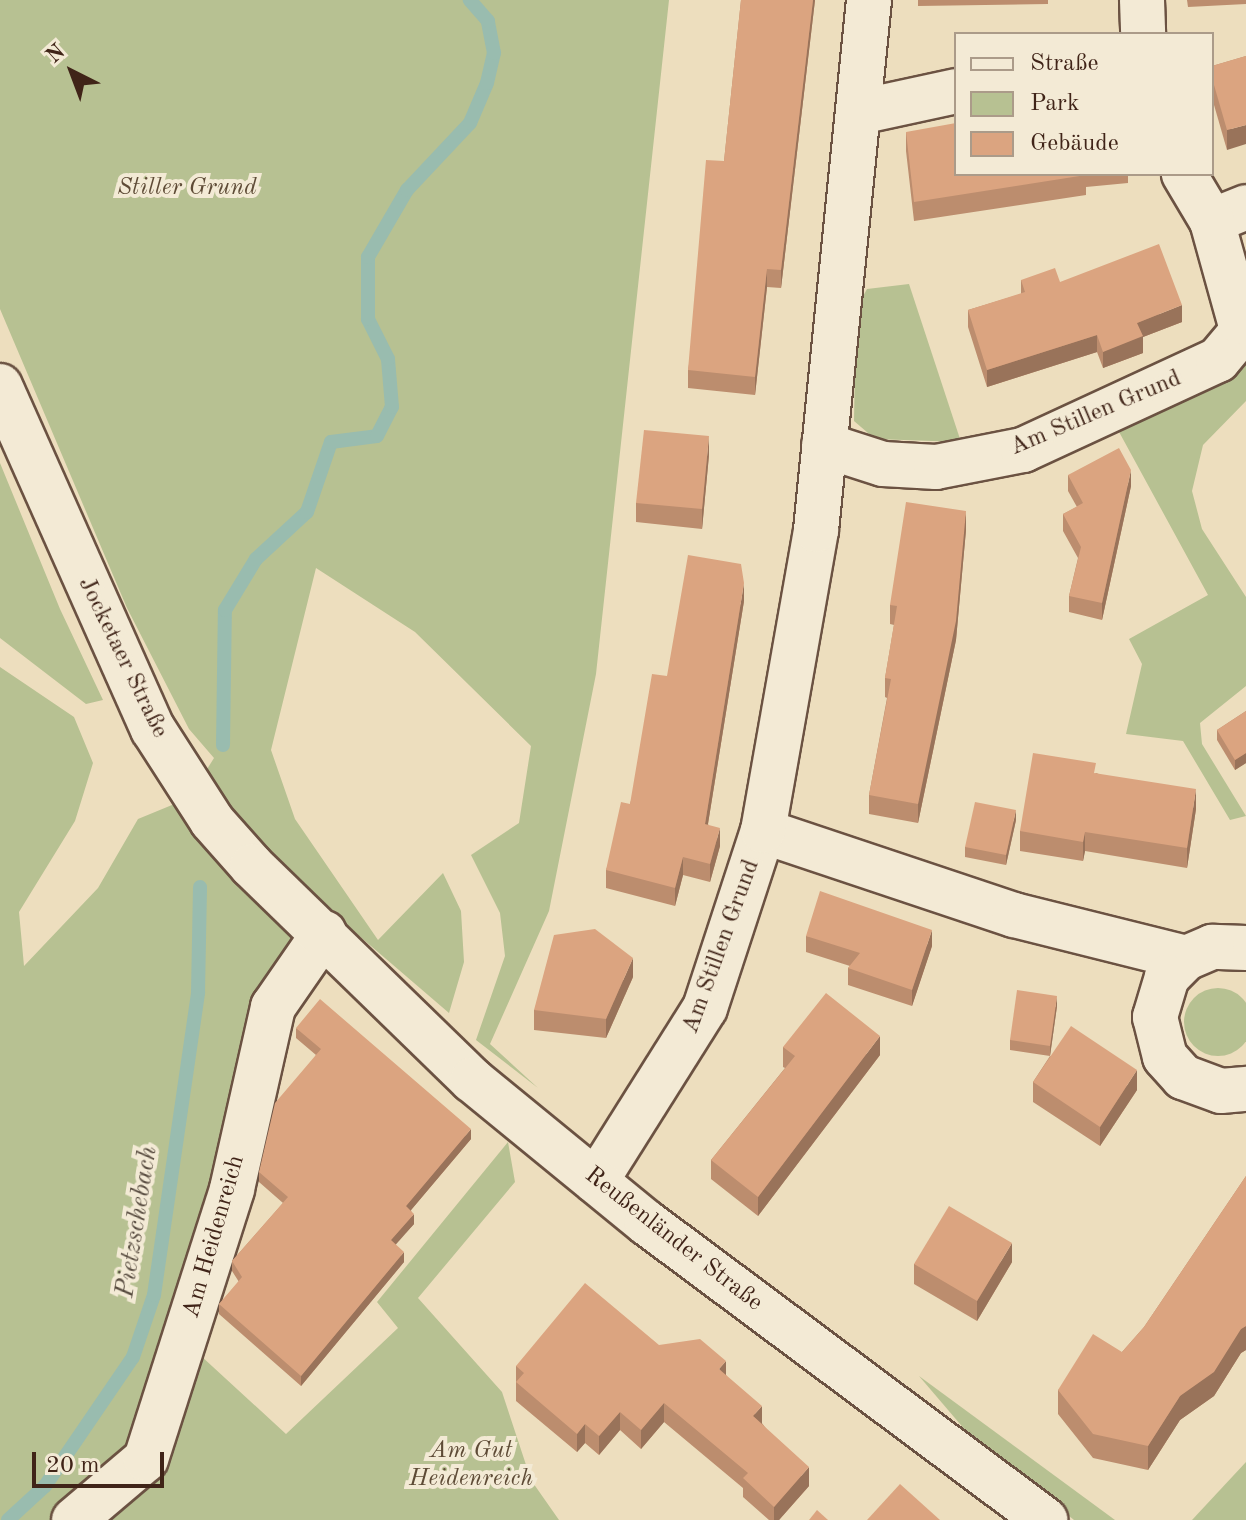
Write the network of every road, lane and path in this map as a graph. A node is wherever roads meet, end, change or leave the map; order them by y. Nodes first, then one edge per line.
1 (869, 0) edge
2 (1142, 0) edge
3 (1143, 32) edge
4 (954, 91) edge
5 (859, 112) junction
6 (1186, 176) edge
7 (1229, 214) edge
8 (0, 386) edge
9 (824, 445) junction
10 (763, 831) junction
11 (324, 933) junction
12 (1246, 948) edge
13 (1186, 958) junction
14 (1246, 1089) edge
15 (596, 1181) junction
16 (74, 1520) edge
17 (1045, 1520) edge

1 - 5 street, Am Stillen Grund
2 - 3 street
4 - 5 street
5 - 9 street, Am Stillen Grund
6 - 7 street, Am Stillen Grund
7 - 9 street, Am Stillen Grund
8 - 11 street, Jocketaer Straße
9 - 10 street, Am Stillen Grund
10 - 13 street, Am Stillen Grund
10 - 15 street, Am Stillen Grund
11 - 15 street, Reußenländer Straße
11 - 16 street, Am Heidenreich
12 - 13 street, Am Stillen Grund
13 - 14 street
15 - 17 street, Reußenländer Straße

